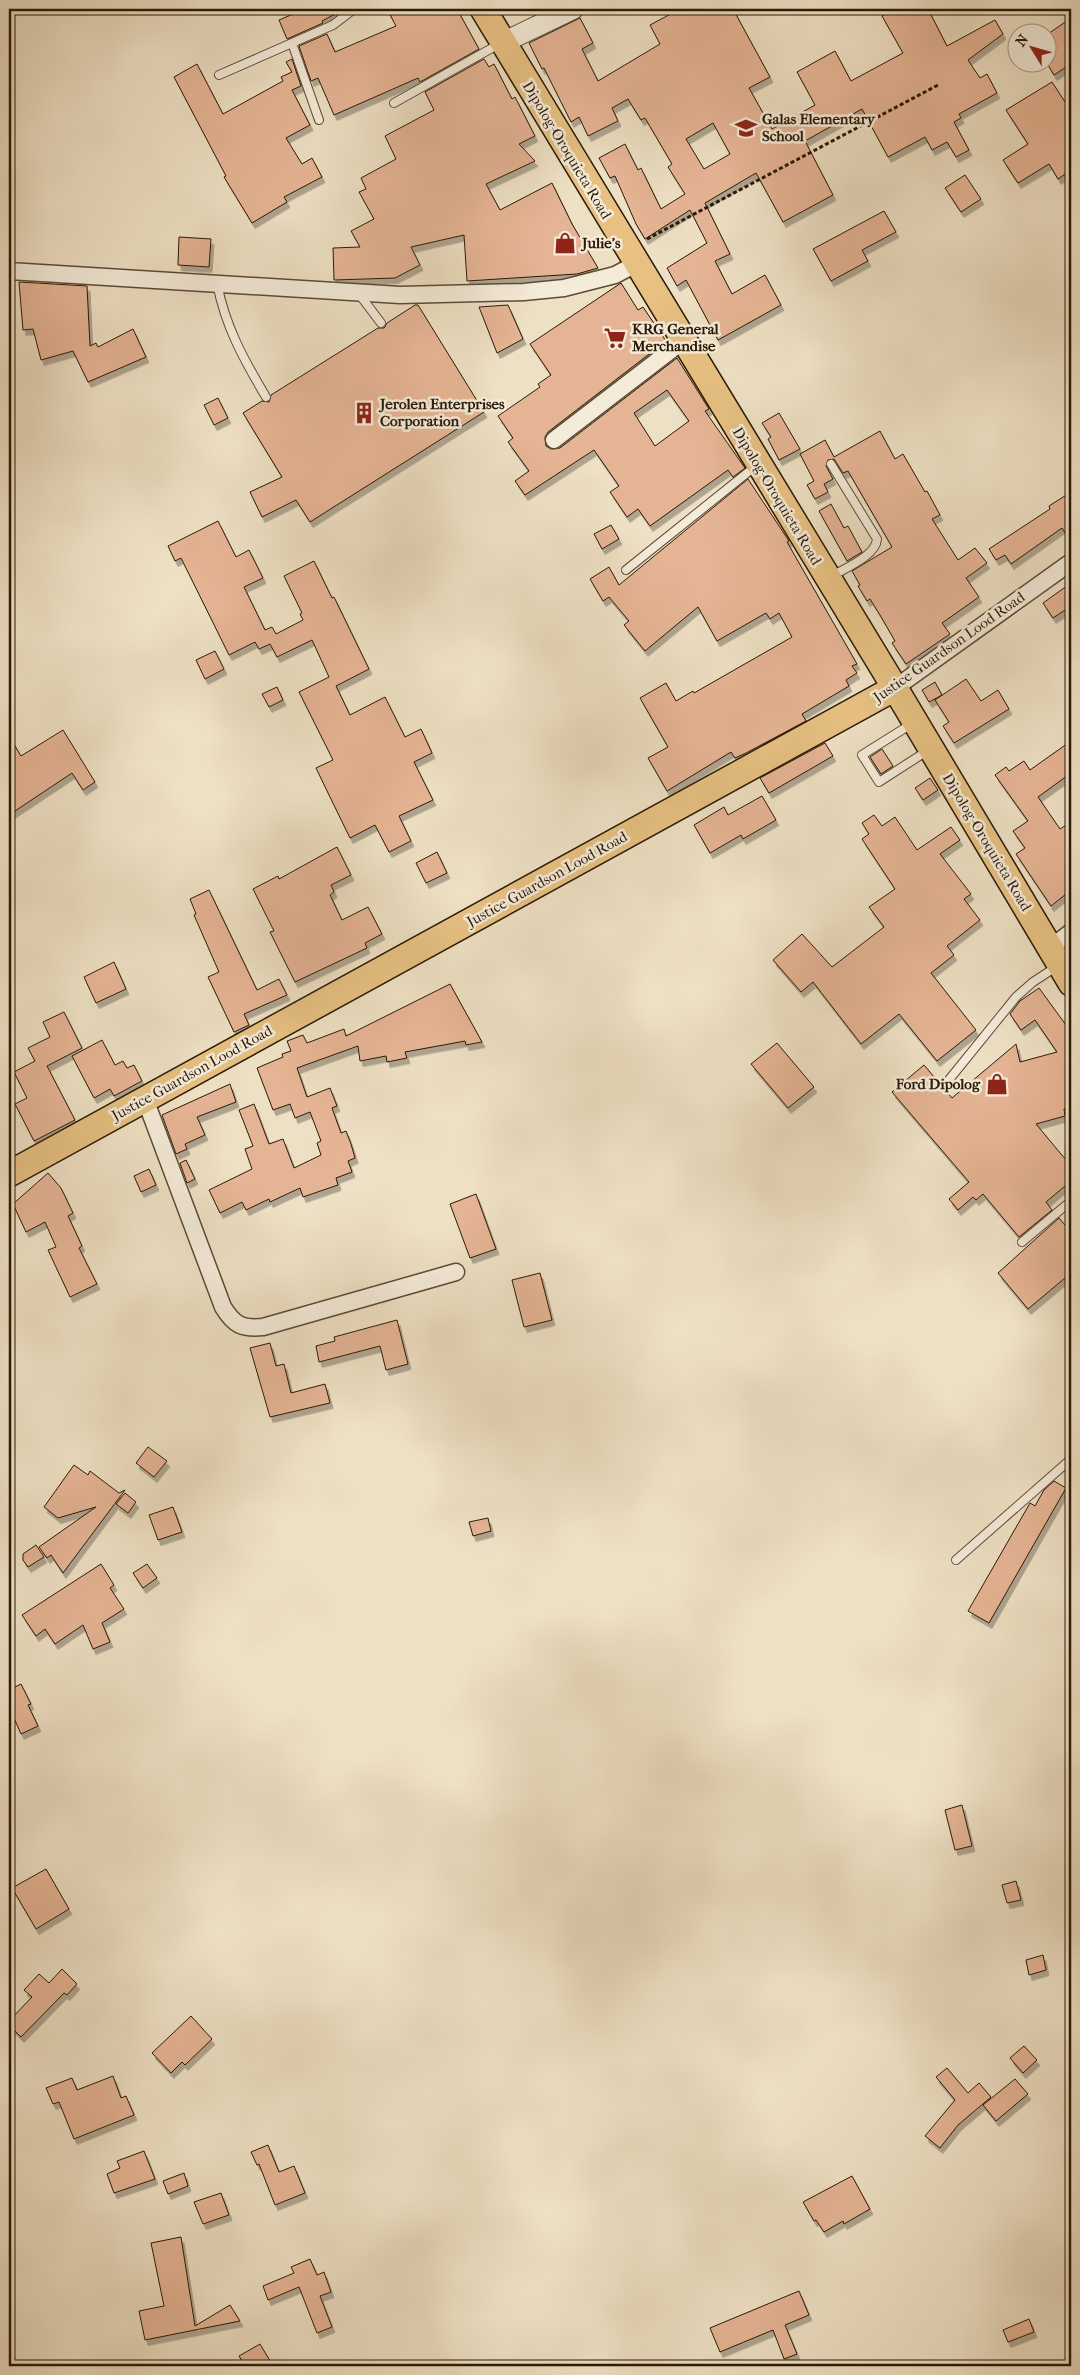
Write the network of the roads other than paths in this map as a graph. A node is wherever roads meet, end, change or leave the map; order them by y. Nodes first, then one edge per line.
1 (354, 9) edge
2 (483, 9) edge
3 (573, 9) edge
4 (292, 43) junction
5 (502, 43) junction
6 (219, 75) dead end
7 (394, 103) dead end
8 (319, 120) dead end
9 (632, 257) junction
10 (9, 271) edge
11 (217, 283) junction
12 (358, 292) junction
13 (381, 323) dead end
14 (683, 341) junction
15 (266, 397) dead end
16 (554, 440) dead end
17 (758, 464) junction
18 (831, 464) dead end
19 (1071, 562) edge
20 (626, 570) dead end
21 (828, 579) junction
22 (895, 688) junction
23 (915, 722) junction
24 (931, 748) junction
25 (1071, 932) edge
26 (1060, 965) edge
27 (948, 1081) dead end
28 (145, 1099) junction
29 (9, 1174) edge
30 (1071, 1201) edge
31 (1022, 1242) dead end
32 (456, 1272) dead end
33 (1071, 1459) edge
34 (956, 1560) dead end

1 - 4 lane
2 - 5 main road, Dipolog-Oroquieta Road
3 - 5 street
4 - 6 lane
4 - 8 lane
5 - 7 lane
5 - 9 main road, Dipolog-Oroquieta Road
9 - 12 street
9 - 14 main road, Dipolog-Oroquieta Road
10 - 11 street
11 - 12 street
11 - 15 lane
12 - 13 lane
14 - 16 street
14 - 17 main road, Dipolog-Oroquieta Road
17 - 20 lane
17 - 21 main road, Dipolog-Oroquieta Road
18 - 21 lane
19 - 22 street, Justice Guardson Lood Road
21 - 22 main road, Dipolog-Oroquieta Road
22 - 23 main road, Dipolog-Oroquieta Road
22 - 28 main road, Justice Guardson Lood Road
23 - 24 main road, Dipolog-Oroquieta Road
23 - 24 lane
24 - 26 main road, Dipolog-Oroquieta Road
25 - 26 street
26 - 27 lane
28 - 29 main road, Justice Guardson Lood Road
28 - 32 street
30 - 31 lane
33 - 34 lane

